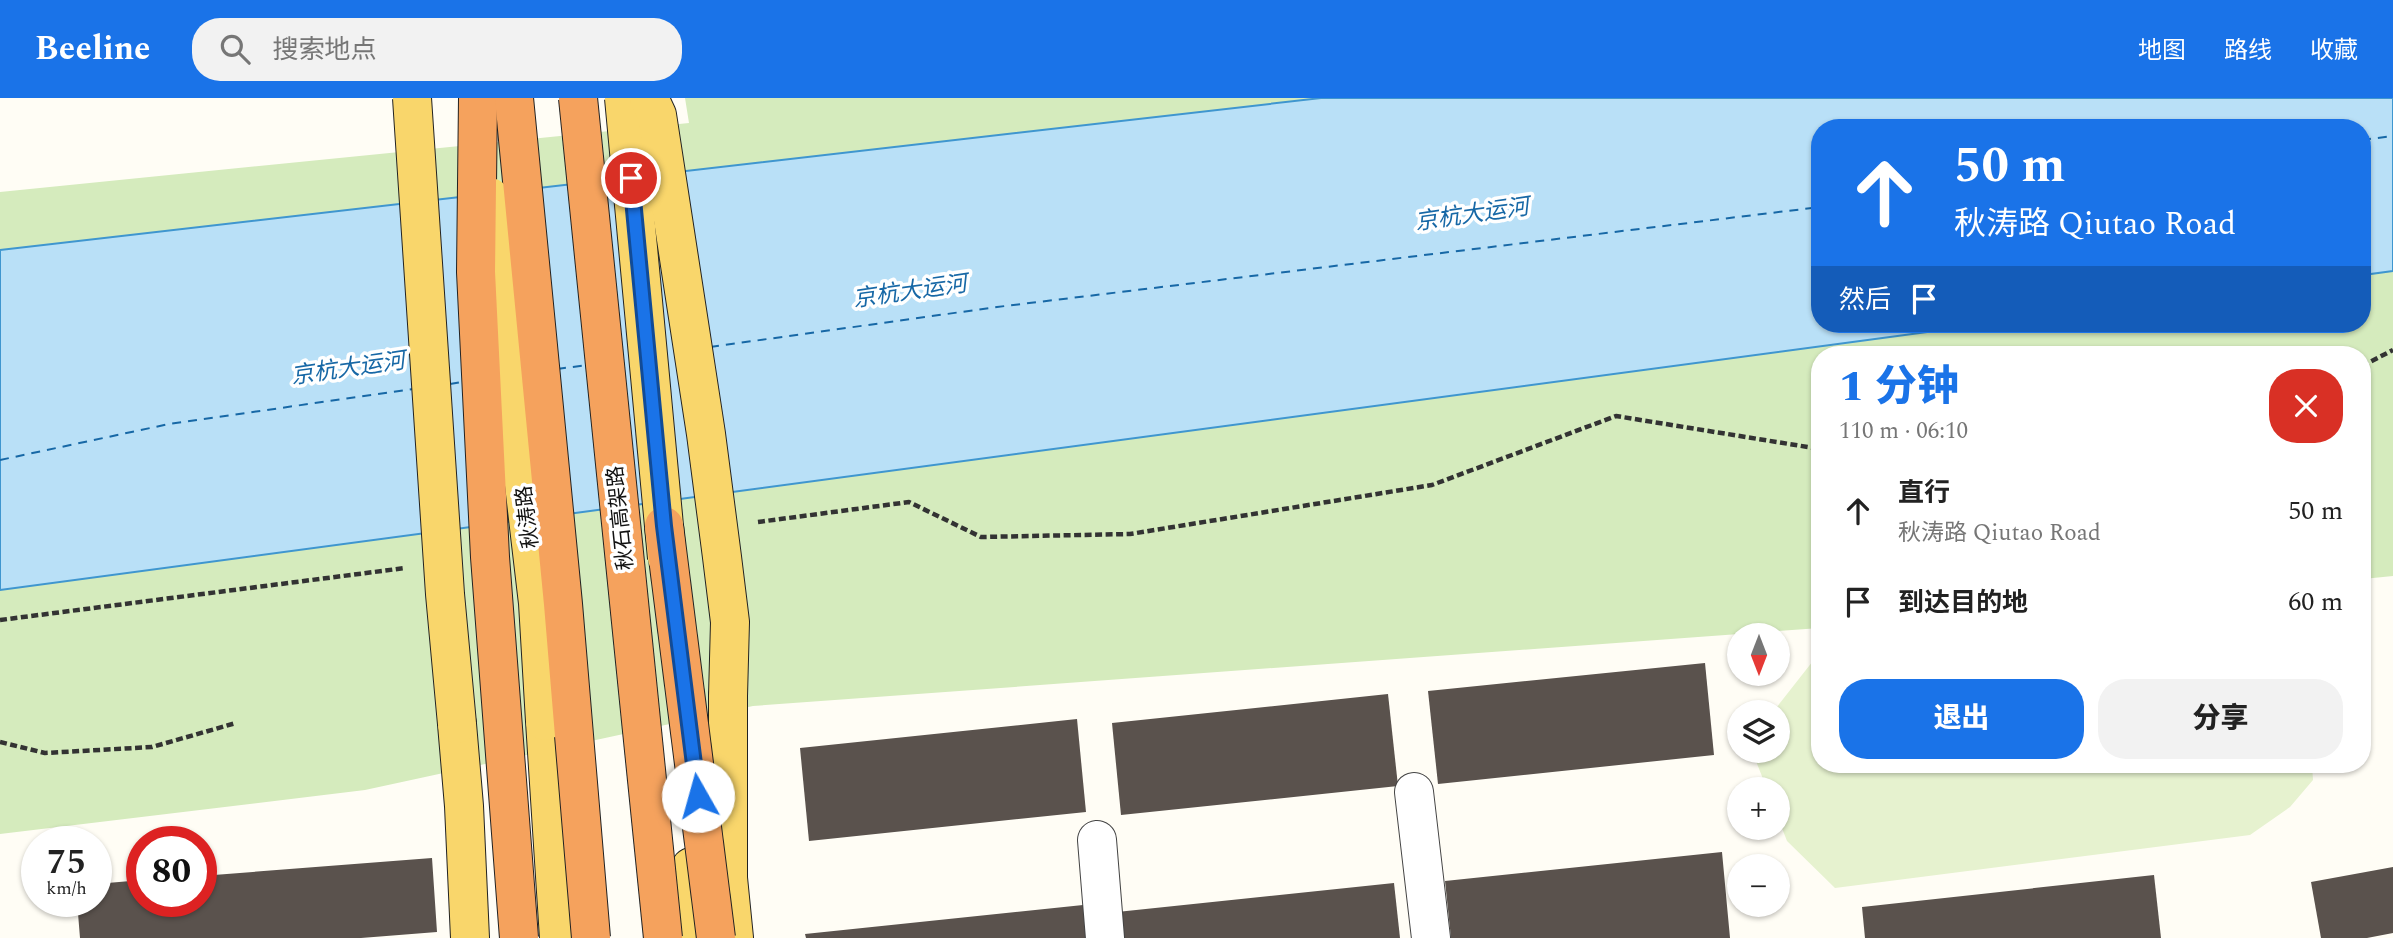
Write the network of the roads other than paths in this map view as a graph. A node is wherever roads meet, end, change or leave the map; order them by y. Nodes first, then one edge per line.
1 (412, 98) edge
2 (478, 98) edge
3 (514, 98) edge
4 (578, 98) edge
5 (624, 98) edge
6 (649, 98) edge
7 (664, 526) junction
8 (1414, 792) dead end
9 (1097, 840) dead end
10 (470, 938) edge
11 (519, 938) edge
12 (559, 938) edge
13 (591, 938) edge
14 (663, 938) edge
15 (695, 938) edge
16 (716, 938) edge
17 (734, 938) edge
18 (1105, 938) edge
19 (1431, 938) edge

1 - 10 main road, bridge
2 - 11 highway, bridge
2 - 12 main road, 秋涛路, bridge
3 - 13 highway, bridge
4 - 14 highway, 秋石高架路, bridge
5 - 7 main road, bridge
6 - 17 main road, bridge
7 - 15 main road, bridge
7 - 16 highway, bridge
8 - 19 street
9 - 18 street

